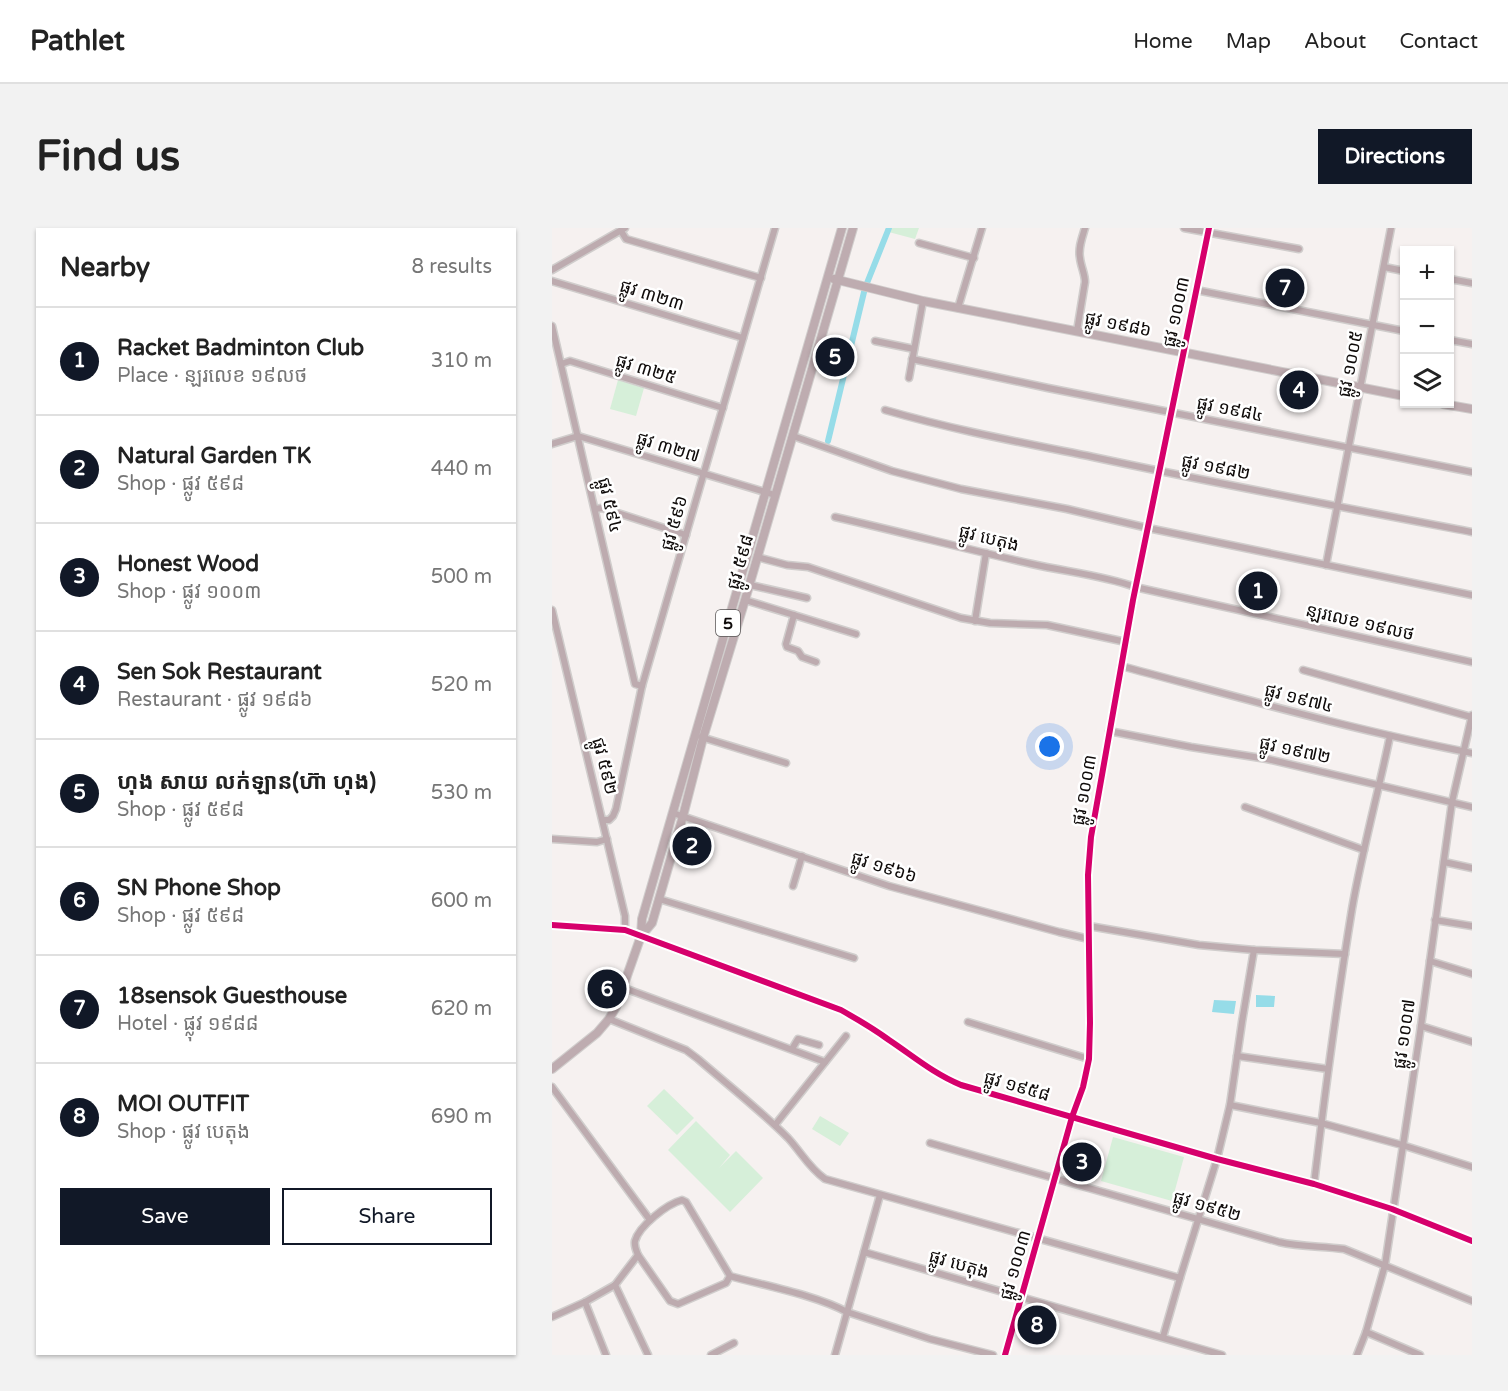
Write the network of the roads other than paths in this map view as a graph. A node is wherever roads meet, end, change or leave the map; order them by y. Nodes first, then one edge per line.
1 (775, 228) edge
2 (842, 228) edge
3 (853, 228) edge
4 (982, 228) edge
5 (1084, 228) edge
6 (1184, 228) edge
7 (1391, 228) edge
8 (623, 229) edge
9 (1208, 230) edge
10 (919, 243) dead end
11 (1299, 249) dead end
12 (974, 258) junction
13 (1384, 267) junction
14 (552, 270) edge
15 (1400, 270) edge
16 (827, 277) junction
17 (761, 278) junction
18 (837, 280) junction
19 (1454, 280) edge
20 (552, 281) edge
21 (1472, 283) edge
22 (1196, 290) junction
23 (923, 301) junction
24 (958, 308) junction
25 (1372, 325) junction
26 (552, 326) edge
27 (1400, 330) edge
28 (1077, 331) junction
29 (743, 338) junction
30 (1454, 340) edge
31 (875, 341) dead end
32 (1472, 344) edge
33 (914, 349) junction
34 (1183, 352) junction
35 (912, 359) junction
36 (561, 364) junction
37 (909, 378) dead end
38 (1361, 387) junction
39 (1400, 395) edge
40 (1454, 406) edge
41 (723, 408) junction
42 (1472, 409) edge
43 (885, 410) dead end
44 (1171, 413) junction
45 (793, 435) junction
46 (578, 436) junction
47 (552, 444) edge
48 (1349, 448) junction
49 (1159, 471) junction
50 (1472, 472) edge
51 (704, 474) junction
52 (766, 493) junction
53 (775, 495) junction
54 (1338, 506) junction
55 (596, 509) junction
56 (835, 517) dead end
57 (1148, 528) junction
58 (1472, 532) edge
59 (686, 534) junction
60 (986, 553) junction
61 (757, 557) junction
62 (1326, 565) junction
63 (750, 585) junction
64 (1136, 587) junction
65 (1472, 595) edge
66 (807, 598) dead end
67 (745, 600) junction
68 (552, 610) edge
69 (794, 615) junction
70 (975, 621) junction
71 (856, 634) dead end
72 (1126, 642) junction
73 (816, 662) dead end
74 (1472, 662) edge
75 (1121, 666) junction
76 (1303, 670) dead end
77 (642, 686) junction
78 (1472, 716) edge
79 (1109, 731) junction
80 (699, 736) junction
81 (1390, 736) junction
82 (1463, 751) junction
83 (1472, 753) edge
84 (786, 763) dead end
85 (1379, 785) junction
86 (1452, 802) junction
87 (1245, 807) dead end
88 (1472, 807) edge
89 (673, 813) junction
90 (683, 816) junction
91 (603, 820) junction
92 (552, 839) edge
93 (608, 839) junction
94 (1364, 850) junction
95 (802, 856) junction
96 (1444, 862) junction
97 (1472, 868) edge
98 (793, 886) dead end
99 (659, 899) junction
100 (1436, 920) junction
101 (552, 925) edge
102 (1089, 926) junction
103 (1472, 926) edge
104 (625, 930) junction
105 (641, 936) junction
106 (1089, 939) junction
107 (1254, 950) junction
108 (1345, 954) junction
109 (854, 958) dead end
110 (1430, 961) junction
111 (1472, 974) edge
112 (624, 988) junction
113 (609, 1019) junction
114 (968, 1022) dead end
115 (1421, 1026) junction
116 (846, 1036) dead end
117 (1472, 1042) edge
118 (819, 1045) dead end
119 (792, 1048) junction
120 (1237, 1056) junction
121 (1089, 1059) junction
122 (825, 1062) junction
123 (552, 1068) edge
124 (1328, 1069) junction
125 (552, 1087) edge
126 (1230, 1105) junction
127 (1072, 1118) junction
128 (1321, 1123) junction
129 (774, 1125) junction
130 (930, 1143) dead end
131 (1402, 1145) junction
132 (1217, 1159) junction
133 (1472, 1167) edge
134 (1055, 1178) junction
135 (1314, 1184) junction
136 (880, 1195) junction
137 (1392, 1209) junction
138 (1198, 1219) junction
139 (650, 1220) junction
140 (1038, 1239) junction
141 (1472, 1241) edge
142 (864, 1252) junction
143 (638, 1255) junction
144 (1385, 1265) junction
145 (730, 1276) junction
146 (1180, 1278) junction
147 (615, 1285) junction
148 (1021, 1298) junction
149 (1472, 1301) edge
150 (585, 1302) junction
151 (848, 1312) junction
152 (552, 1317) edge
153 (1366, 1332) junction
154 (1163, 1337) junction
155 (734, 1343) dead end
156 (606, 1355) edge
157 (648, 1355) edge
158 (711, 1355) edge
159 (835, 1355) edge
160 (993, 1355) edge
161 (1005, 1355) edge
162 (1222, 1355) edge
163 (1357, 1355) edge
164 (1420, 1355) edge

1 - 17 street, ផ្លូវ ៥៩៦
2 - 16 main road, ផ្លូវ ៥៩៨ / 5
3 - 18 main road, ផ្លូវ ៥៩៨ / 5
4 - 12 street
5 - 28 street
6 - 9 street
7 - 13 street, ផ្លូវ ១០០៥
8 - 14 street
8 - 17 street
9 - 11 street
9 - 22 street, ផ្លូវ ១០០៣
10 - 12 street
12 - 24 street
13 - 15 street
13 - 25 street, ផ្លូវ ១០០៥
16 - 18 main road, ផ្លូវ ១៩៨៦
16 - 52 main road, ផ្លូវ ៥៩៨ / 5
17 - 29 street, ផ្លូវ ៥៩៦
18 - 23 main road, ផ្លូវ ១៩៨៦
18 - 45 main road, ផ្លូវ ៥៩៨ / 5
19 - 21 street
20 - 29 street, ផ្លូវ ៣២៣
22 - 25 street
22 - 34 street, ផ្លូវ ១០០៣
23 - 24 main road, ផ្លូវ ១៩៨៦
23 - 33 street
24 - 28 main road, ផ្លូវ ១៩៨៦
25 - 27 street
25 - 38 street, ផ្លូវ ១០០៥
26 - 36 street, ផ្លូវ ៥៩៤
28 - 34 main road, ផ្លូវ ១៩៨៦
29 - 41 street, ផ្លូវ ៥៩៦
30 - 32 street
31 - 33 street
33 - 35 street
34 - 38 main road, ផ្លូវ ១៩៨៦
34 - 44 street, ផ្លូវ ១០០៣
35 - 37 street
35 - 44 street, ផ្លូវ ១៩៨៤
36 - 41 street, ផ្លូវ ៣២៥
36 - 46 street, ផ្លូវ ៥៩៤
38 - 39 main road, ផ្លូវ ១៩៨៦
38 - 48 street, ផ្លូវ ១០០៥
40 - 42 main road
41 - 51 street, ផ្លូវ ៥៩៦
43 - 49 street, ផ្លូវ ១៩៨២
44 - 48 street, ផ្លូវ ១៩៨៤
44 - 49 street, ផ្លូវ ១០០៣
45 - 53 main road, ផ្លូវ ៥៩៨ / 5
45 - 57 street
46 - 47 street
46 - 51 street, ផ្លូវ ៣២៧
46 - 55 street, ផ្លូវ ៥៩៤
48 - 50 street, ផ្លូវ ១៩៨៤
48 - 54 street, ផ្លូវ ១០០៥
49 - 54 street, ផ្លូវ ១៩៨២
49 - 57 street, ផ្លូវ ១០០៣
51 - 52 street, ផ្លូវ ៣២៧
51 - 59 street, ផ្លូវ ៥៩៦
52 - 53 street, ផ្លូវ ៣២៧
52 - 80 main road, ផ្លូវ ៥៩៨ / 5
53 - 61 main road, ផ្លូវ ៥៩៨ / 5
54 - 58 street, ផ្លូវ ១៩៨២
54 - 62 street, ផ្លូវ ១០០៥
55 - 59 street
55 - 77 street, ផ្លូវ ៥៩៤
56 - 60 street, ផ្លូវ បេតុង
57 - 62 street
57 - 64 street, ផ្លូវ ១០០៣
59 - 77 street, ផ្លូវ ៥៩៦
60 - 64 street, ផ្លូវ បេតុង
60 - 70 street
61 - 63 main road, ផ្លូវ ៥៩៨ / 5
61 - 70 street
62 - 65 street
63 - 66 street
63 - 67 main road, ផ្លូវ ៥៩៨ / 5
64 - 72 street, ផ្លូវ ១០០៣
64 - 74 street, ន្ឡរលេខ ១៩លថ
67 - 69 street
67 - 80 main road, ផ្លូវ ៥៩៨ / 5
68 - 91 street, ផ្លូវ ៥៩២
69 - 71 street
69 - 73 street
70 - 72 street
72 - 75 street, ផ្លូវ ១០០៣
75 - 79 street, ផ្លូវ ១០០៣
75 - 81 street, ផ្លូវ ១៩៧៤
76 - 78 street
77 - 91 street, ផ្លូវ ៥៩៦
78 - 82 street, ផ្លូវ ១០០៧
79 - 85 street, ផ្លូវ ១៩៧២
79 - 102 street, ផ្លូវ ១០០៣
80 - 84 street
80 - 89 main road, ផ្លូវ ៥៩៨ / 5
80 - 90 main road, ផ្លូវ ៥៩៨ / 5
81 - 82 street, ផ្លូវ ១៩៧៤
81 - 85 street
82 - 83 street, ផ្លូវ ១៩៧៤
82 - 86 street, ផ្លូវ ១០០៧
85 - 86 street, ផ្លូវ ១៩៧២
85 - 94 street
86 - 88 street, ផ្លូវ ១៩៧២
86 - 96 street, ផ្លូវ ១០០៧
87 - 94 street
89 - 90 street, ផ្លូវ ១៩៦៦
89 - 105 main road, ផ្លូវ ៥៩៨ / 5
90 - 95 street, ផ្លូវ ១៩៦៦
90 - 99 main road, ផ្លូវ ៥៩៨ / 5
91 - 93 street, ផ្លូវ ៥៩២
92 - 93 street
93 - 104 street, ផ្លូវ ៥៩២
94 - 108 street
95 - 98 street
95 - 106 street, ផ្លូវ ១៩៦៦
96 - 97 street
96 - 100 street, ផ្លូវ ១០០៧
99 - 105 main road, ផ្លូវ ៥៩៨ / 5
99 - 109 street
100 - 103 street
100 - 110 street, ផ្លូវ ១០០៧
101 - 104 street, ផ្លូវ ១៩៥៨
102 - 106 street, ផ្លូវ ១០០៣
102 - 107 street
104 - 105 street, ផ្លូវ ១៩៥៨
105 - 112 main road, ផ្លូវ ៥៩៨ / 5
105 - 127 street, ផ្លូវ ១៩៥៨
106 - 121 street, ផ្លូវ ១០០៣
107 - 108 street
107 - 120 street
108 - 124 street
110 - 111 street
110 - 115 street, ផ្លូវ ១០០៧
112 - 113 main road, ផ្លូវ ៥៩៨ / 5
112 - 119 street
113 - 123 main road, ផ្លូវ ៥៩៨ / 5
113 - 129 street
114 - 121 street
115 - 117 street
115 - 131 street, ផ្លូវ ១០០៧
116 - 122 street
118 - 119 street
119 - 122 street
120 - 124 street
120 - 126 street
121 - 127 street, ផ្លូវ ១០០៣
122 - 129 street
124 - 128 street
125 - 139 street
126 - 128 street
126 - 132 street
127 - 132 street, ផ្លូវ ១៩៥៨
127 - 134 street, ផ្លូវ ១០០៣
128 - 131 street
128 - 135 street
129 - 136 street
130 - 134 street, ផ្លូវ ១៩៥២
131 - 133 street
131 - 137 street, ផ្លូវ ១០០៧
132 - 135 street, ផ្លូវ ១៩៥៨
132 - 138 street
134 - 138 street, ផ្លូវ ១៩៥២
134 - 140 street, ផ្លូវ ១០០៣
135 - 137 street, ផ្លូវ ១៩៥៨
136 - 140 street
136 - 142 street
137 - 141 street, ផ្លូវ ១៩៥៨
137 - 144 street, ផ្លូវ ១០០៧
138 - 144 street, ផ្លូវ ១៩៥២
138 - 146 street
139 - 143 street
139 - 145 street
140 - 146 street
140 - 148 street, ផ្លូវ ១០០៣
142 - 148 street, ផ្លូវ បេតុង
142 - 151 street
143 - 145 street
143 - 147 street
144 - 149 street, ផ្លូវ ១៩៥២
144 - 153 street, ផ្លូវ ១០០៧
145 - 151 street
146 - 154 street
147 - 150 street
147 - 157 street
148 - 154 street, ផ្លូវ បេតុង
148 - 161 street, ផ្លូវ ១០០៣
150 - 152 street
150 - 156 street
151 - 159 street
151 - 160 street
153 - 163 street, ផ្លូវ ១០០៧
153 - 164 street
154 - 162 street, ផ្លូវ បេតុង
155 - 158 street

